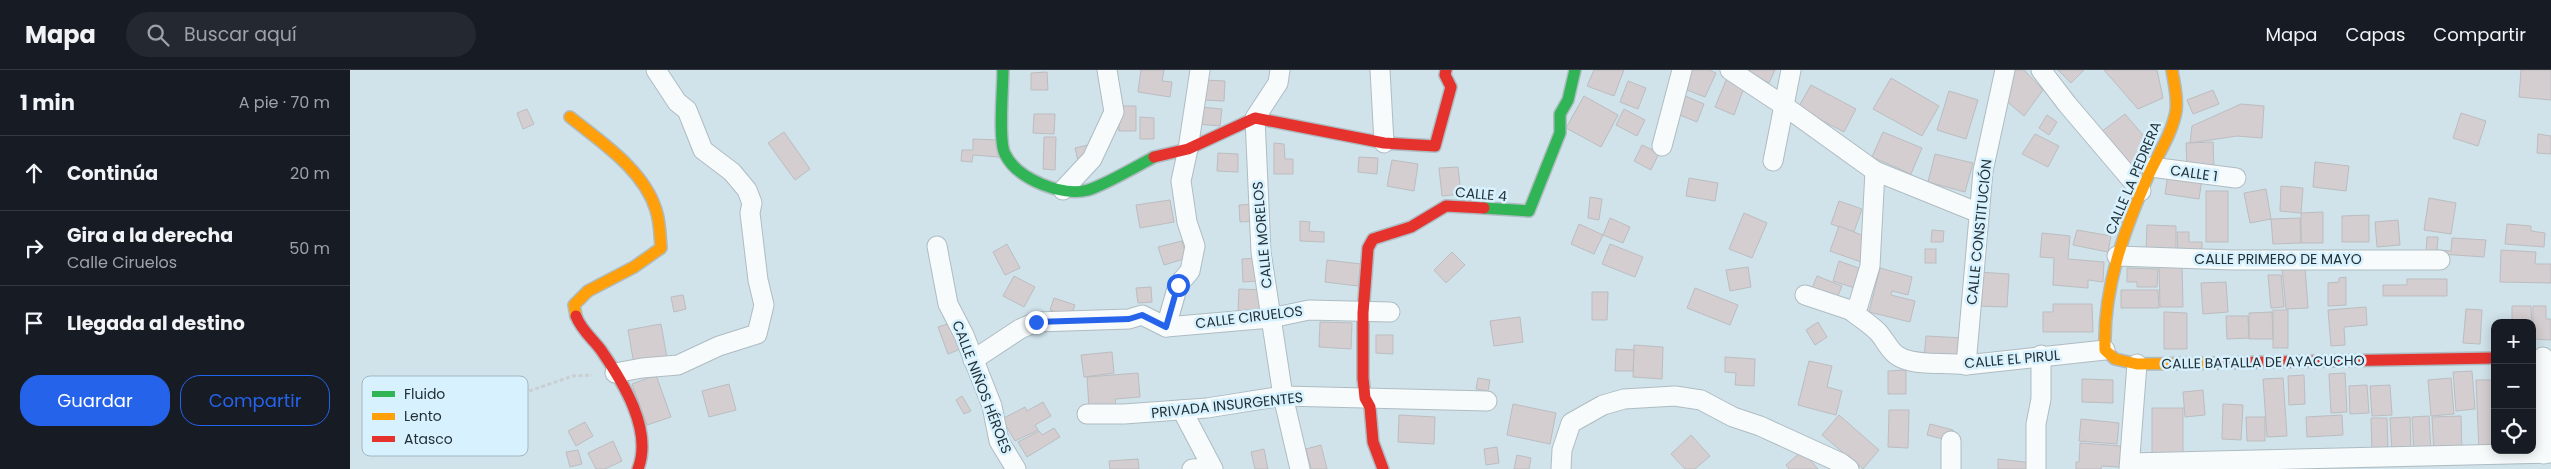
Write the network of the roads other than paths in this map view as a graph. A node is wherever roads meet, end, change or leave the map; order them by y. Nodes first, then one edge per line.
1 (656, 70) edge
2 (1003, 70) edge
3 (1107, 70) edge
4 (1200, 70) edge
5 (1280, 70) edge
6 (1380, 70) edge
7 (1446, 70) edge
8 (1574, 70) edge
9 (1682, 70) edge
10 (1730, 70) edge
11 (1791, 70) edge
12 (2005, 70) edge
13 (2041, 70) edge
14 (2172, 70) edge
15 (1783, 104) junction
16 (570, 117) dead end
17 (1255, 118) junction
18 (1384, 143) junction
19 (1662, 146) dead end
20 (1188, 149) junction
21 (1773, 161) dead end
22 (2152, 167) junction
23 (1875, 171) junction
24 (2236, 178) dead end
25 (1063, 190) junction
26 (2141, 191) junction
27 (1979, 213) junction
28 (937, 246) dead end
29 (2117, 256) junction
30 (2440, 260) dead end
31 (1805, 295) dead end
32 (1850, 310) junction
33 (1390, 312) dead end
34 (1363, 313) junction
35 (1271, 318) junction
36 (1166, 327) junction
37 (2105, 350) junction
38 (2041, 355) junction
39 (2542, 357) edge
40 (2491, 358) edge
41 (974, 360) junction
42 (2138, 364) junction
43 (1966, 365) junction
44 (615, 373) junction
45 (1283, 396) junction
46 (1365, 398) junction
47 (1487, 401) dead end
48 (1182, 410) junction
49 (1087, 414) dead end
50 (1951, 441) dead end
51 (2547, 454) edge
52 (2375, 462) edge
53 (2463, 462) edge
54 (2130, 466) edge
55 (1213, 468) edge
56 (638, 469) edge
57 (1016, 469) edge
58 (1192, 469) edge
59 (1300, 469) edge
60 (1383, 469) edge
61 (1561, 469) edge
62 (1849, 469) edge
63 (1951, 469) edge
64 (2036, 469) edge

1 - 44 street
2 - 25 street
3 - 25 street
4 - 20 street
5 - 17 street
6 - 18 street
7 - 18 street
8 - 34 street, CALLE 4
9 - 19 street
10 - 15 street
11 - 15 street
12 - 27 street, CALLE CONSTITUCIÓN
13 - 26 street
14 - 22 street, CALLE LA PEDRERA
15 - 21 street
15 - 23 street
16 - 44 street
17 - 18 street
17 - 20 street
17 - 35 street, CALLE MORELOS
20 - 25 street
20 - 36 street
22 - 24 street, CALLE 1
22 - 26 street, CALLE LA PEDRERA
23 - 27 street
23 - 32 street
26 - 29 street, CALLE LA PEDRERA
27 - 43 street, CALLE CONSTITUCIÓN
28 - 41 street, CALLE NIÑOS HÉROES
29 - 30 street, CALLE PRIMERO DE MAYO
29 - 37 street, CALLE LA PEDRERA
31 - 32 street, CALLE EL PIRUL
32 - 43 street, CALLE EL PIRUL
33 - 34 street, CALLE CIRUELOS
34 - 35 street, CALLE CIRUELOS
34 - 46 street, CALLE 4
35 - 36 street, CALLE CIRUELOS
35 - 45 street, CALLE MORELOS
36 - 41 street
37 - 38 street, CALLE EL PIRUL
37 - 42 street
38 - 43 street, CALLE EL PIRUL
38 - 64 street
39 - 51 street
40 - 42 street, CALLE BATALLA DE AYACUCHO
41 - 57 street, CALLE NIÑOS HÉROES
42 - 54 street
44 - 56 street
45 - 46 street, PRIVADA INSURGENTES
45 - 48 street, PRIVADA INSURGENTES
45 - 59 street, CALLE MORELOS
46 - 47 street, PRIVADA INSURGENTES
46 - 60 street, CALLE 4
48 - 49 street, PRIVADA INSURGENTES
48 - 55 street
50 - 63 street
51 - 53 street
52 - 53 street
52 - 54 street
55 - 58 street
61 - 62 street

